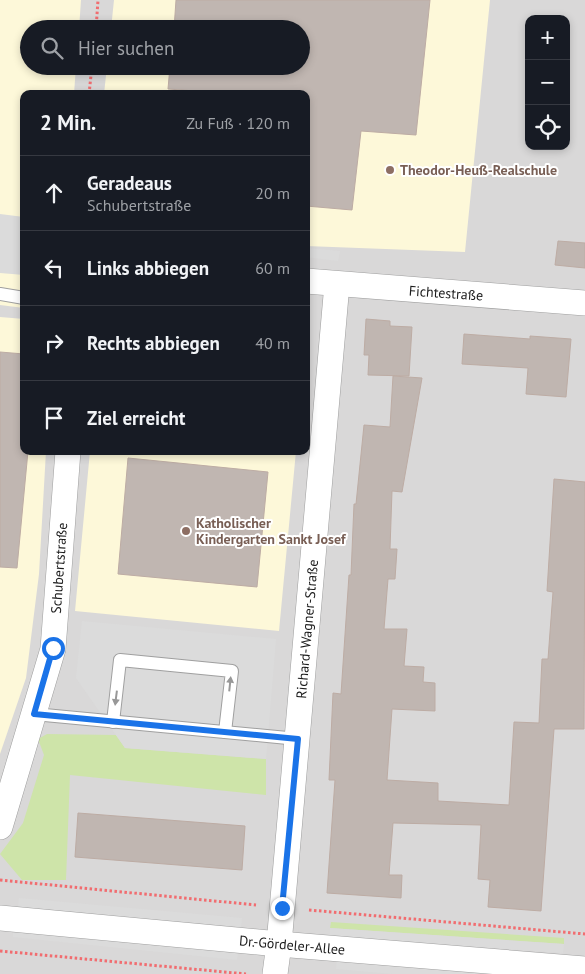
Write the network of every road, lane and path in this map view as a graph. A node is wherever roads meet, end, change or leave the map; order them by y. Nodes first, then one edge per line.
1 (98, 0) edge
2 (97, 20) edge
3 (91, 75) edge
4 (89, 90) edge
5 (310, 281) edge
6 (336, 284) junction
7 (0, 294) edge
8 (20, 297) edge
9 (585, 303) edge
10 (68, 455) edge
11 (34, 714) junction
12 (113, 722) junction
13 (225, 732) junction
14 (298, 739) junction
15 (0, 827) edge
16 (0, 918) edge
17 (279, 944) junction
18 (0, 951) edge
19 (585, 969) edge
20 (246, 974) edge
21 (275, 974) edge

1 - 2 path
3 - 4 path
5 - 6 street, Fichtestraße
6 - 9 street, Fichtestraße
6 - 14 street, Richard-Wagner-Straße
7 - 8 lane
10 - 11 street, Schubertstraße
11 - 12 lane
11 - 15 street, Schubertstraße
12 - 13 lane
13 -> 12 lane
13 - 14 lane
14 - 17 street, Richard-Wagner-Straße
16 - 17 street, Dr.-Gördeler-Allee
17 - 19 street, Dr.-Gördeler-Allee
17 - 21 street, Richard-Wagner-Straße
18 - 20 path

